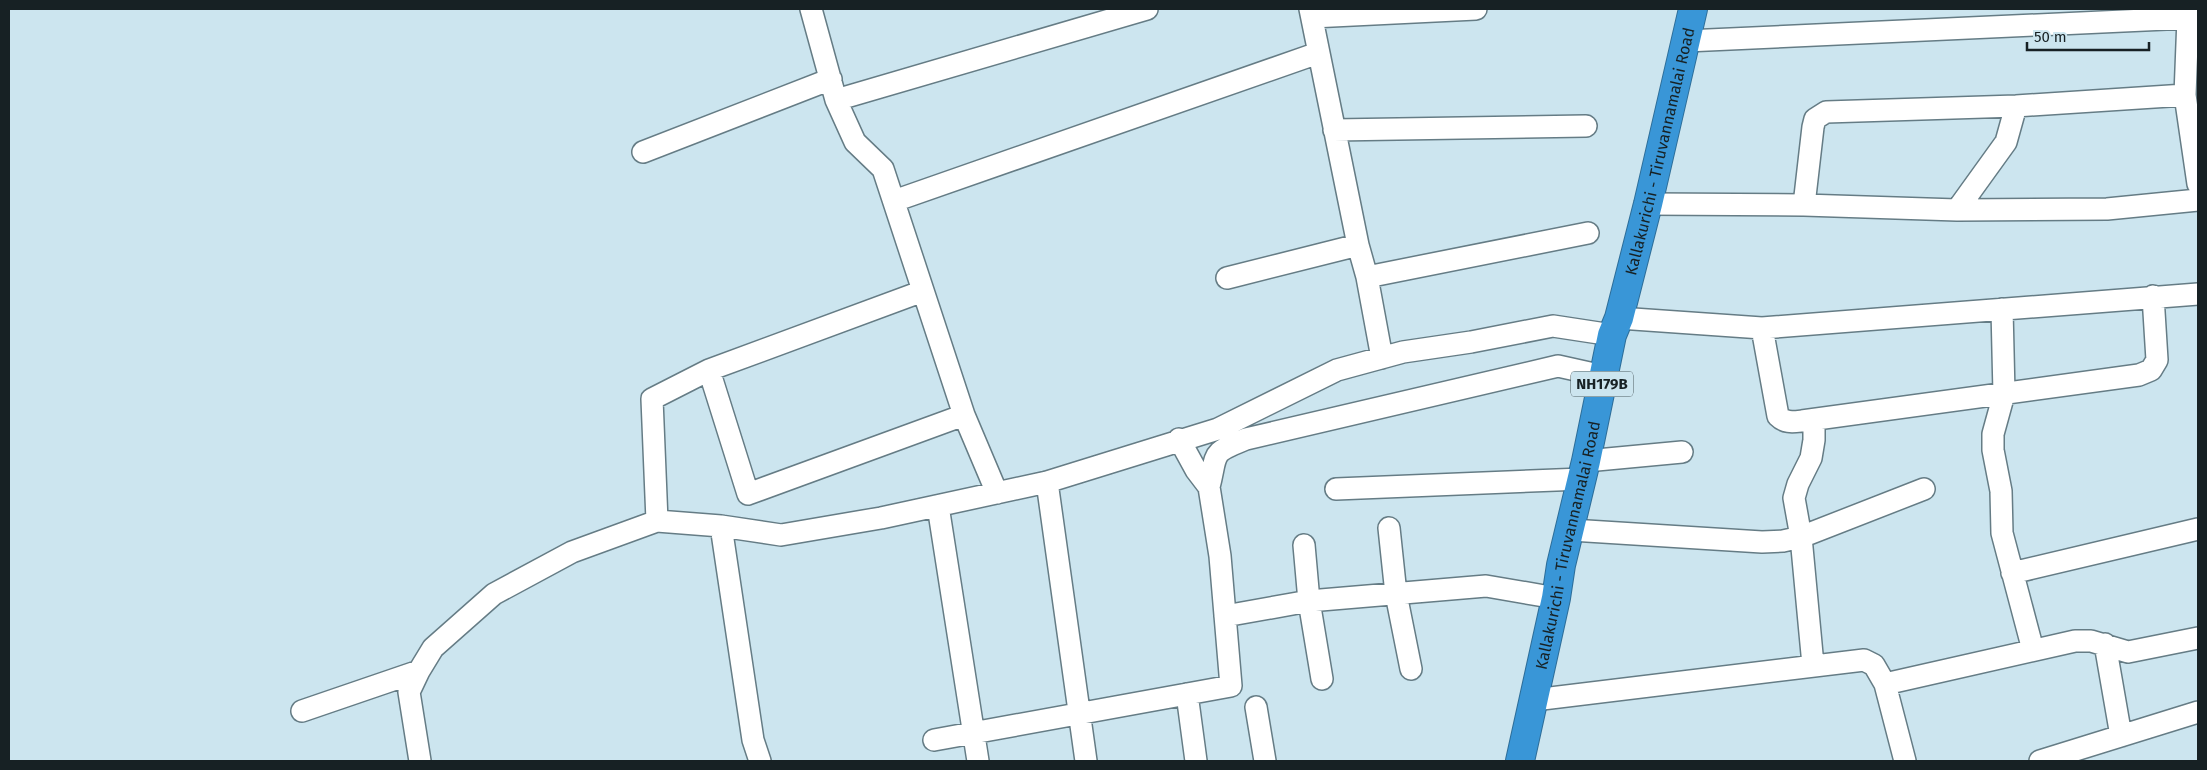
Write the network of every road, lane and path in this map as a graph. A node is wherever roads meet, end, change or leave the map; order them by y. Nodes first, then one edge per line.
1 (811, 9) edge
2 (1147, 9) edge
3 (1476, 9) edge
4 (1693, 9) edge
5 (1311, 13) edge
6 (2189, 14) edge
7 (1686, 41) junction
8 (1318, 52) junction
9 (831, 79) junction
10 (2185, 95) junction
11 (836, 100) junction
12 (2016, 106) junction
13 (1586, 126) dead end
14 (1334, 130) junction
15 (643, 152) dead end
16 (2198, 184) edge
17 (2198, 200) edge
18 (894, 201) junction
19 (1648, 204) junction
20 (1804, 205) junction
21 (1957, 210) junction
22 (1588, 233) dead end
23 (1358, 245) junction
24 (1367, 276) junction
25 (1227, 278) dead end
26 (923, 291) junction
27 (2198, 294) edge
28 (2153, 296) junction
29 (2002, 309) junction
30 (1615, 326) junction
31 (1762, 328) junction
32 (1382, 358) junction
33 (709, 370) junction
34 (1603, 376) junction
35 (2004, 394) junction
36 (964, 415) junction
37 (1814, 420) junction
38 (1179, 439) junction
39 (1682, 452) dead end
40 (1584, 470) junction
41 (1047, 482) junction
42 (1209, 487) junction
43 (1336, 489) dead end
44 (1924, 489) dead end
45 (997, 493) junction
46 (938, 506) junction
47 (657, 521) junction
48 (721, 526) junction
49 (1389, 528) dead end
50 (2198, 529) edge
51 (1571, 530) junction
52 (1801, 537) junction
53 (1304, 545) dead end
54 (2012, 573) junction
55 (1396, 594) junction
56 (1556, 598) junction
57 (1309, 601) junction
58 (1225, 616) junction
59 (2198, 638) edge
60 (2105, 644) junction
61 (2033, 650) junction
62 (1813, 665) junction
63 (1411, 669) dead end
64 (419, 671) junction
65 (1322, 679) dead end
66 (1885, 684) junction
67 (1187, 694) junction
68 (1534, 700) junction
69 (1256, 707) dead end
70 (302, 711) dead end
71 (2198, 712) edge
72 (1080, 714) junction
73 (974, 733) junction
74 (2121, 736) junction
75 (934, 740) dead end
76 (420, 761) edge
77 (760, 761) edge
78 (978, 761) edge
79 (1086, 761) edge
80 (1196, 761) edge
81 (1265, 761) edge
82 (1520, 761) edge
83 (1905, 761) edge
84 (2040, 761) edge

1 - 9 street
2 - 11 street
3 - 5 street
4 - 7 highway, Kallakurichi - Tiruvannamalai Road / NH179B
5 - 8 street
6 - 7 street
6 - 10 street
7 - 19 highway, Kallakurichi - Tiruvannamalai Road / NH179B
8 - 14 street
8 - 18 street
9 - 11 street
9 - 15 street
10 - 12 street
10 - 16 street
11 - 18 street
12 - 20 street
12 - 21 street
13 - 14 street
14 - 23 street
17 - 21 street
18 - 26 street
19 - 20 street
19 - 30 highway, Kallakurichi - Tiruvannamalai Road / NH179B
20 - 21 street
22 - 24 street
23 - 24 street
23 - 25 street
24 - 32 street
26 - 33 street
26 - 36 street
27 - 28 street
28 - 29 street
28 - 35 street
29 - 31 street
29 - 35 street
30 - 31 street
30 - 32 street
30 - 34 highway, Kallakurichi - Tiruvannamalai Road / NH179B
31 - 37 street
32 - 38 street
33 - 36 street
33 - 47 street
34 - 40 highway, Kallakurichi - Tiruvannamalai Road / NH179B
34 - 42 street
35 - 37 street
35 - 54 street
36 - 45 street
37 - 52 street
38 - 41 street
38 - 42 street
39 - 40 street
40 - 43 street
40 - 51 highway, Kallakurichi - Tiruvannamalai Road / NH179B
41 - 45 street
41 - 72 street
42 - 58 street
44 - 52 street
45 - 46 street
46 - 48 street
46 - 73 street
47 - 48 street
47 - 64 street
48 - 77 street
49 - 55 street
50 - 54 street
51 - 52 street
51 - 56 highway, Kallakurichi - Tiruvannamalai Road / NH179B
52 - 62 street
53 - 57 street
54 - 61 street
55 - 56 street
55 - 57 street
55 - 63 street
56 - 68 highway, Kallakurichi - Tiruvannamalai Road / NH179B
57 - 58 street
57 - 65 street
58 - 67 street
59 - 60 street
60 - 61 street
60 - 74 street
61 - 66 street
62 - 66 street
62 - 68 street
64 - 70 street
64 - 76 street
66 - 83 street
67 - 72 street
67 - 80 street
68 - 82 highway, Kallakurichi - Tiruvannamalai Road / NH179B
69 - 81 street
71 - 74 street
72 - 73 street
72 - 79 street
73 - 75 street
73 - 78 street
74 - 84 street

